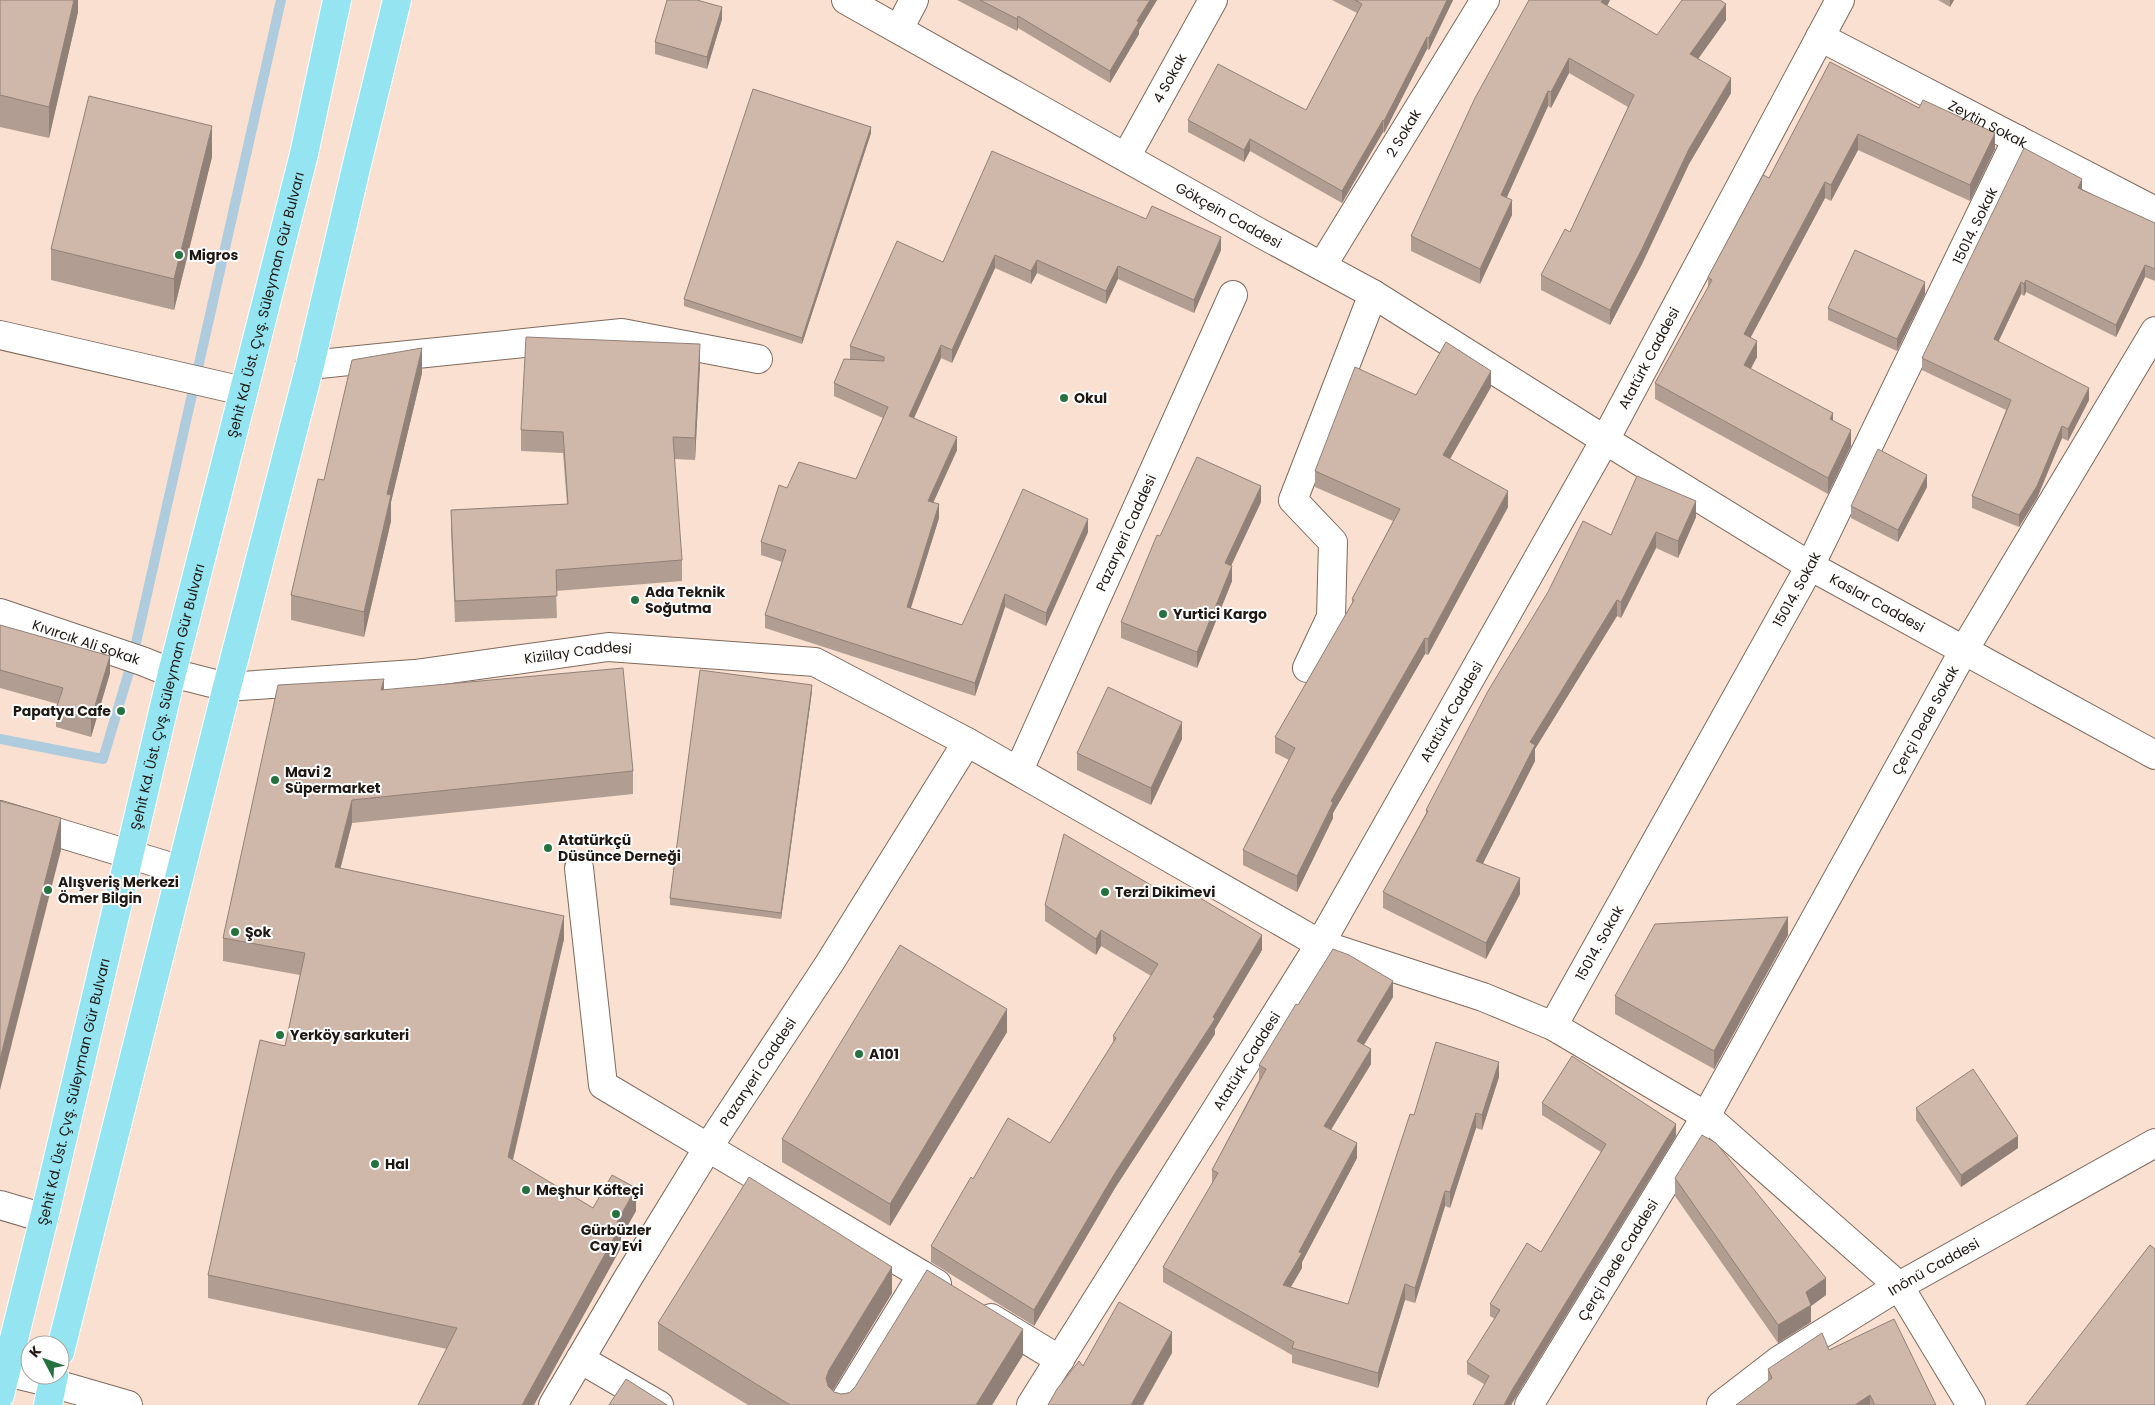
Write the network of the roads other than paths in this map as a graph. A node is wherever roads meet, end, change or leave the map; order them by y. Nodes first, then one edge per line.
1 (338, 0) edge
2 (397, 0) edge
3 (846, 0) edge
4 (914, 0) edge
5 (1213, 0) edge
6 (1485, 0) edge
7 (1840, 0) edge
8 (899, 29) junction
9 (1820, 37) junction
10 (2017, 139) junction
11 (1126, 157) junction
12 (2155, 211) edge
13 (1322, 266) junction
14 (1373, 294) junction
15 (1233, 295) dead end
16 (2155, 331) edge
17 (0, 335) edge
18 (758, 359) dead end
19 (310, 366) junction
20 (231, 388) junction
21 (1605, 440) junction
22 (1810, 566) junction
23 (0, 613) edge
24 (1964, 650) junction
25 (1307, 668) dead end
26 (172, 673) junction
27 (227, 687) junction
28 (967, 742) junction
29 (2155, 756) edge
30 (1019, 770) junction
31 (0, 815) edge
32 (129, 853) junction
33 (579, 868) dead end
34 (181, 870) junction
35 (1320, 944) junction
36 (1553, 1026) junction
37 (1706, 1116) junction
38 (2155, 1143) edge
39 (709, 1146) junction
40 (0, 1205) edge
41 (44, 1218) junction
42 (922, 1275) junction
43 (1899, 1286) junction
44 (64, 1335) edge
45 (580, 1359) junction
46 (1060, 1360) junction
47 (3, 1383) edge
48 (51, 1388) edge
49 (114, 1403) edge
50 (1036, 1403) edge
51 (553, 1405) edge
52 (659, 1405) edge
53 (842, 1405) edge
54 (1529, 1405) edge
55 (1721, 1405) edge
56 (1971, 1405) edge

1 - 20 main road, Şehit Kd. Üst. Çvş. Süleyman Gür Bulvarı
2 - 19 main road
3 - 8 street, Gökçein Caddesi
4 - 8 street
5 - 11 street, 4 Sokak
6 - 13 street, 2 Sokak
7 - 9 street, Atatürk Caddesi
8 - 11 street, Gökçein Caddesi
9 - 10 street, Zeytin Sokak
9 - 21 street, Atatürk Caddesi
10 - 12 street, Zeytin Sokak
10 - 22 street, 15014. Sokak
11 - 13 street, Gökçein Caddesi
13 - 14 street, Gökçein Caddesi
14 - 21 street, Gökçein Caddesi
14 - 25 street
15 - 30 street, Pazaryeri Caddesi
16 - 24 street, Çerçi Dede Sokak
17 - 20 street
18 - 19 street
19 - 27 main road
20 - 26 main road, Şehit Kd. Üst. Çvş. Süleyman Gür Bulvarı
21 - 22 street, Kaslar Caddesi
21 - 35 street, Atatürk Caddesi
22 - 24 street, Kaslar Caddesi
22 - 36 street, 15014. Sokak
23 - 26 street, Kıvırcık Ali Sokak
24 - 29 street, Kaslar Caddesi
24 - 37 street, Çerçi Dede Sokak
26 - 27 street, Kiziilay Caddesi
26 - 32 main road, Şehit Kd. Üst. Çvş. Süleyman Gür Bulvarı
27 - 28 street, Kiziilay Caddesi
27 - 34 main road
28 - 30 street, Kiziilay Caddesi
28 - 39 street, Pazaryeri Caddesi
30 - 35 street, Kiziilay Caddesi
31 - 32 street
32 - 34 street
32 - 41 main road, Şehit Kd. Üst. Çvş. Süleyman Gür Bulvarı
33 - 39 street
34 - 44 main road
35 - 36 street, Kiziilay Caddesi
35 - 46 street, Atatürk Caddesi
36 - 37 street, Kiziilay Caddesi
37 - 43 street, Kiziilay Caddesi
37 - 54 street, Çerçi Dede Caddesi
38 - 43 street, Inönü Caddesi
39 - 42 street
39 - 45 street, Pazaryeri Caddesi
40 - 41 street
41 - 47 main road, Şehit Kd. Üst. Çvş. Süleyman Gür Bulvarı
42 - 46 street
42 - 53 street
43 - 55 street, Inönü Caddesi
43 - 56 street, Kiziilay Caddesi
45 - 51 street, Pazaryeri Caddesi
45 - 52 street
46 - 50 street, Atatürk Caddesi
47 - 48 street
48 - 49 street

